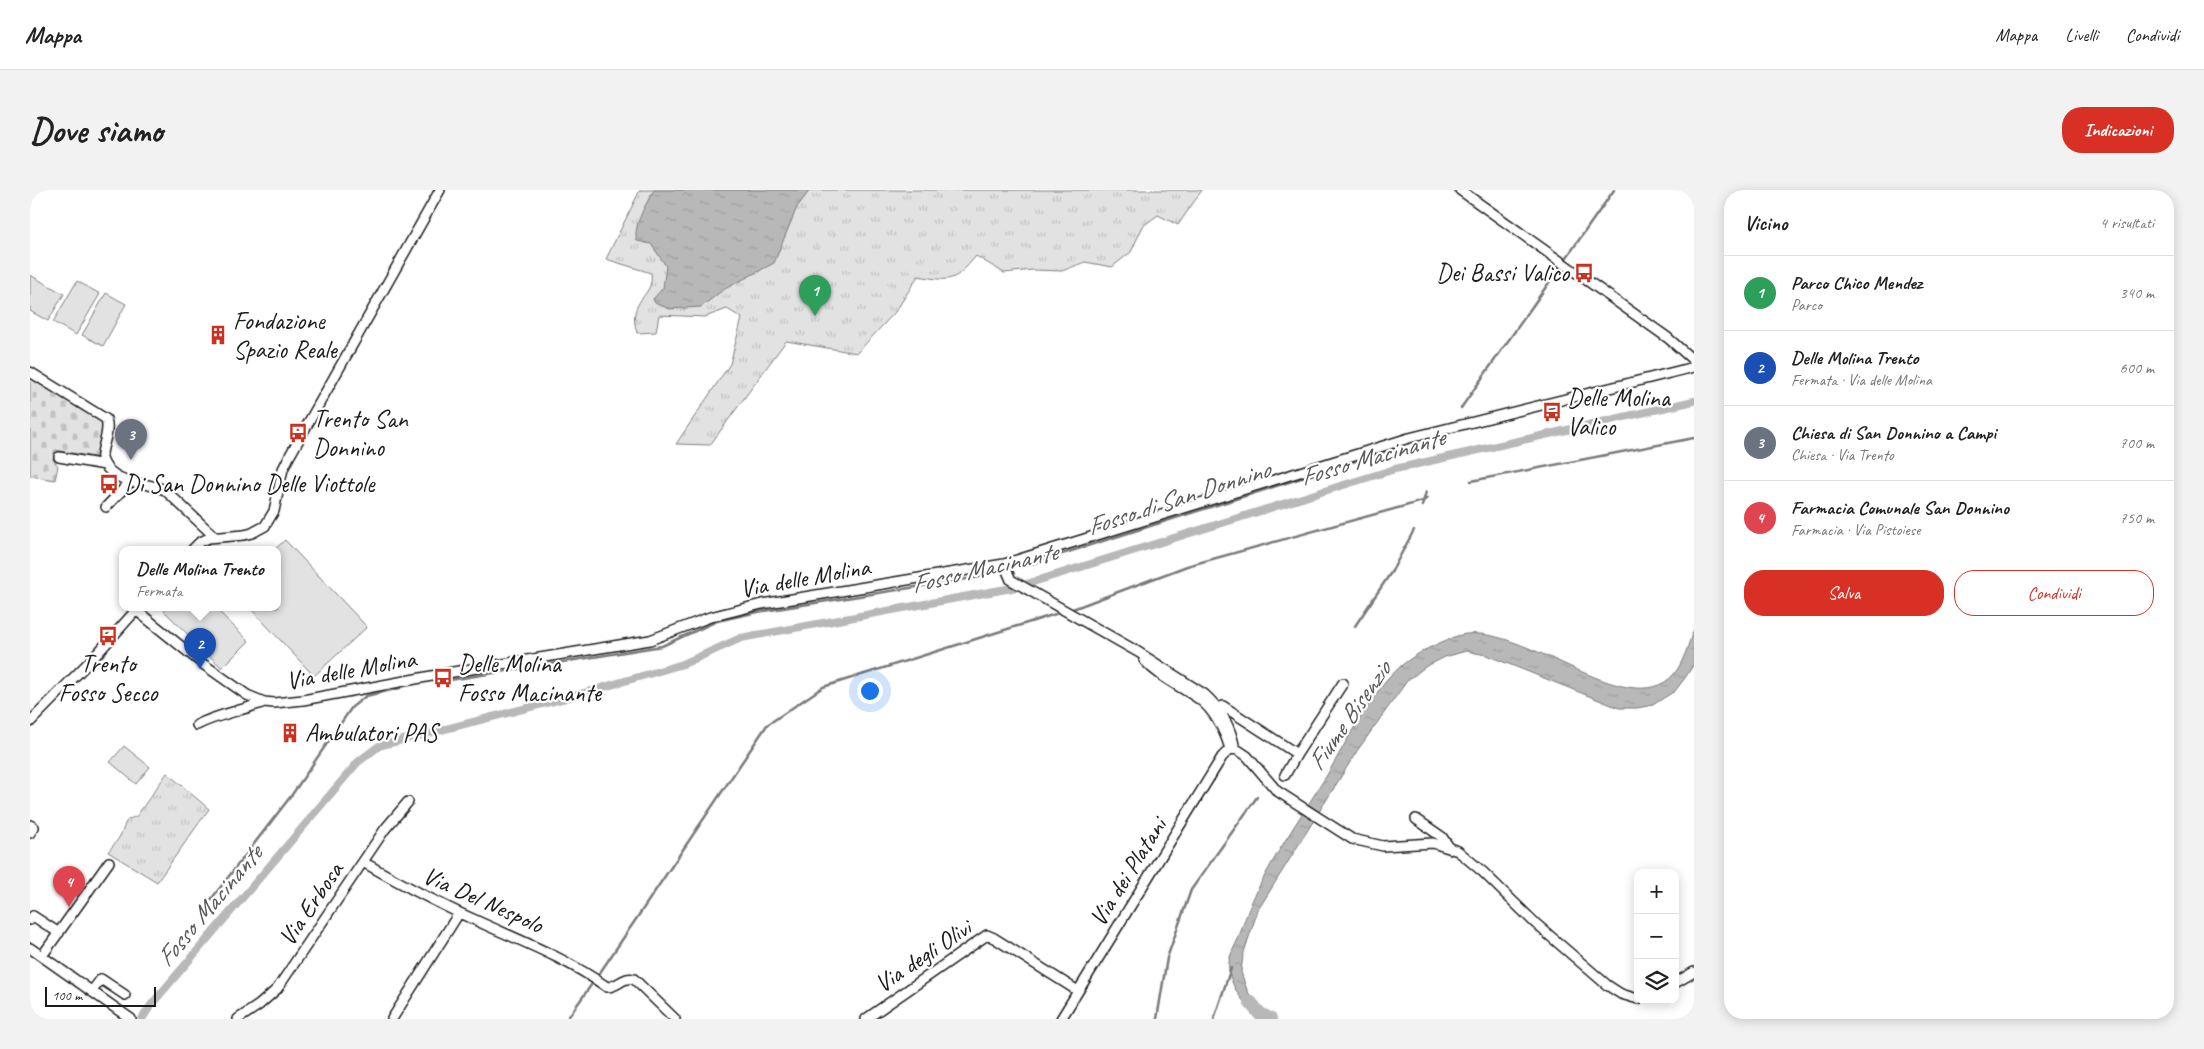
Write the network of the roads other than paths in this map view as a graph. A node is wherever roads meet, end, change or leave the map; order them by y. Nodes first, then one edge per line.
1 (440, 190) edge
2 (1460, 190) edge
3 (1694, 361) edge
4 (1694, 367) edge
5 (30, 372) edge
6 (59, 457) dead end
7 (105, 465) junction
8 (130, 482) junction
9 (106, 507) dead end
10 (215, 537) junction
11 (196, 546) edge
12 (1004, 564) junction
13 (135, 611) edge
14 (139, 611) edge
15 (1343, 683) dead end
16 (264, 702) junction
17 (1215, 711) junction
18 (30, 722) edge
19 (197, 725) dead end
20 (1233, 749) junction
21 (1297, 754) junction
22 (1285, 775) dead end
23 (408, 802) dead end
24 (1416, 819) dead end
25 (30, 825) edge
26 (30, 832) edge
27 (1449, 848) junction
28 (109, 862) dead end
29 (363, 862) junction
30 (459, 913) junction
31 (30, 920) edge
32 (59, 933) junction
33 (30, 948) edge
34 (42, 956) junction
35 (1694, 972) edge
36 (1679, 981) edge
37 (92, 991) junction
38 (1078, 991) junction
39 (125, 995) dead end
40 (1634, 998) edge
41 (131, 1019) edge
42 (238, 1019) edge
43 (392, 1019) edge
44 (674, 1019) edge
45 (866, 1019) edge
46 (1061, 1019) edge

1 - 10 street
2 - 3 street
4 - 12 street, Via delle Molina
5 - 7 street
6 - 7 street
7 - 8 street
8 - 9 street
8 - 10 street
10 - 11 street
12 - 16 street, Via delle Molina
12 - 17 street
13 - 18 street
14 - 16 street, Via delle Molina
15 - 21 street
16 - 19 street, Via delle Molina
17 - 20 street
17 - 21 street
20 - 27 street
20 - 38 street, Via dei Platani
21 - 22 street
23 - 29 street, Via Erbosa
24 - 27 street
25 - 26 street
27 - 40 street
28 - 32 street
29 - 30 street, Via Del Nespolo
29 - 42 street, Via Erbosa
30 - 43 street
30 - 44 street, Via Del Nespolo
31 - 32 street
32 - 34 street
33 - 34 street
34 - 37 street
35 - 36 street
37 - 39 street
37 - 41 street
38 - 45 street, Via degli Olivi
38 - 46 street, Via dei Platani

